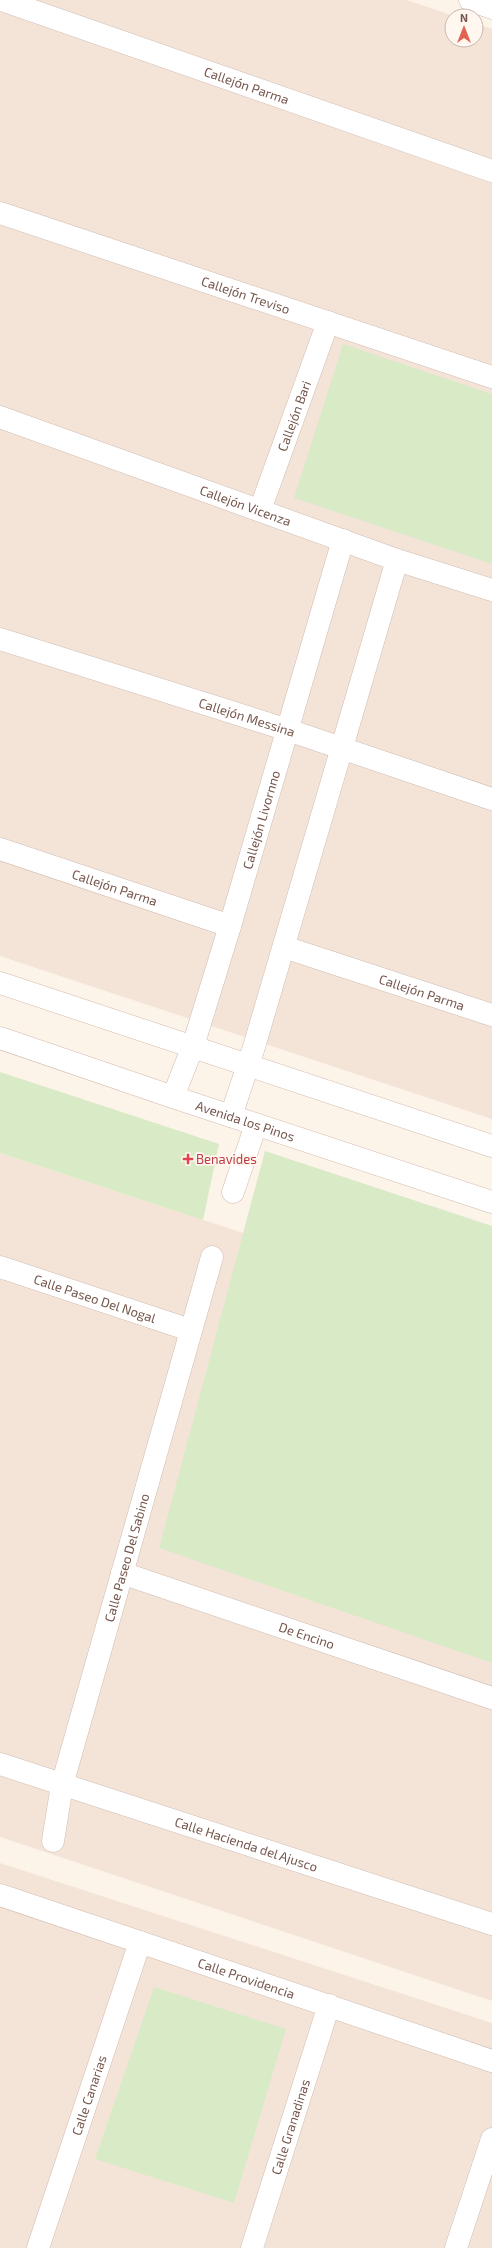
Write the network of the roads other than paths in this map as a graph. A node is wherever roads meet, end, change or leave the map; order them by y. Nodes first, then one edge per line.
1 (2, 0) edge
2 (470, 0) edge
3 (492, 8) edge
4 (492, 171) edge
5 (0, 213) edge
6 (328, 322) junction
7 (492, 377) edge
8 (0, 417) edge
9 (260, 510) junction
10 (343, 540) junction
11 (397, 560) junction
12 (492, 590) edge
13 (0, 639) edge
14 (288, 730) junction
15 (342, 748) junction
16 (492, 799) edge
17 (0, 849) edge
18 (230, 926) junction
19 (284, 947) junction
20 (0, 983) edge
21 (492, 1015) edge
22 (0, 1038) edge
23 (193, 1046) junction
24 (249, 1065) junction
25 (173, 1097) junction
26 (231, 1116) junction
27 (256, 1125) junction
28 (492, 1146) edge
29 (233, 1192) dead end
30 (492, 1202) edge
31 (212, 1257) dead end
32 (0, 1268) edge
33 (190, 1330) junction
34 (122, 1572) junction
35 (492, 1698) edge
36 (0, 1764) edge
37 (62, 1785) junction
38 (53, 1841) dead end
39 (0, 1895) edge
40 (492, 1924) edge
41 (140, 1942) junction
42 (329, 2005) junction
43 (492, 2060) edge
44 (492, 2139) edge
45 (38, 2248) edge
46 (252, 2248) edge
47 (456, 2248) edge

1 - 4 street, Callejón Parma
2 - 3 street
5 - 6 street, Callejón Treviso
6 - 7 street, Callejón Treviso
6 - 9 street, Callejón Bari
8 - 9 street, Callejón Vicenza
9 - 10 street, Callejón Vicenza
10 - 11 street, Callejón Vicenza
10 - 14 street, Callejón Livornno
11 - 12 street, Callejón Vicenza
11 - 15 street
13 - 14 street, Callejón Messina
14 - 15 street, Callejón Messina
14 - 18 street, Callejón Livornno
15 - 16 street, Callejón Messina
15 - 19 street
17 - 18 street, Callejón Parma
18 - 23 street, Callejón Livornno
19 - 21 street, Callejón Parma
19 - 24 street
20 - 23 street
22 - 25 street, Avenida los Pinos
23 - 24 street
23 - 25 street, Callejón Livornno
24 - 26 street
24 - 28 street
25 - 26 street, Avenida los Pinos
26 - 27 street, Avenida los Pinos
27 - 29 street
27 - 30 street, Avenida los Pinos
31 - 33 street, Calle Paseo Del Sabino
32 - 33 street, Calle Paseo Del Nogal
33 - 34 street, Calle Paseo Del Sabino
34 - 35 street, De Encino
34 - 37 street, Calle Paseo Del Sabino
36 - 37 street, Calle Hacienda del Ajusco
37 - 38 street, Calle Paseo Del Sabino
37 - 40 street, Calle Hacienda del Ajusco
39 - 41 street, Calle Providencia
41 - 42 street, Calle Providencia
41 - 45 street, Calle Canarias
42 - 43 street, Calle Providencia
42 - 46 street, Calle Granadinas
44 - 47 street

